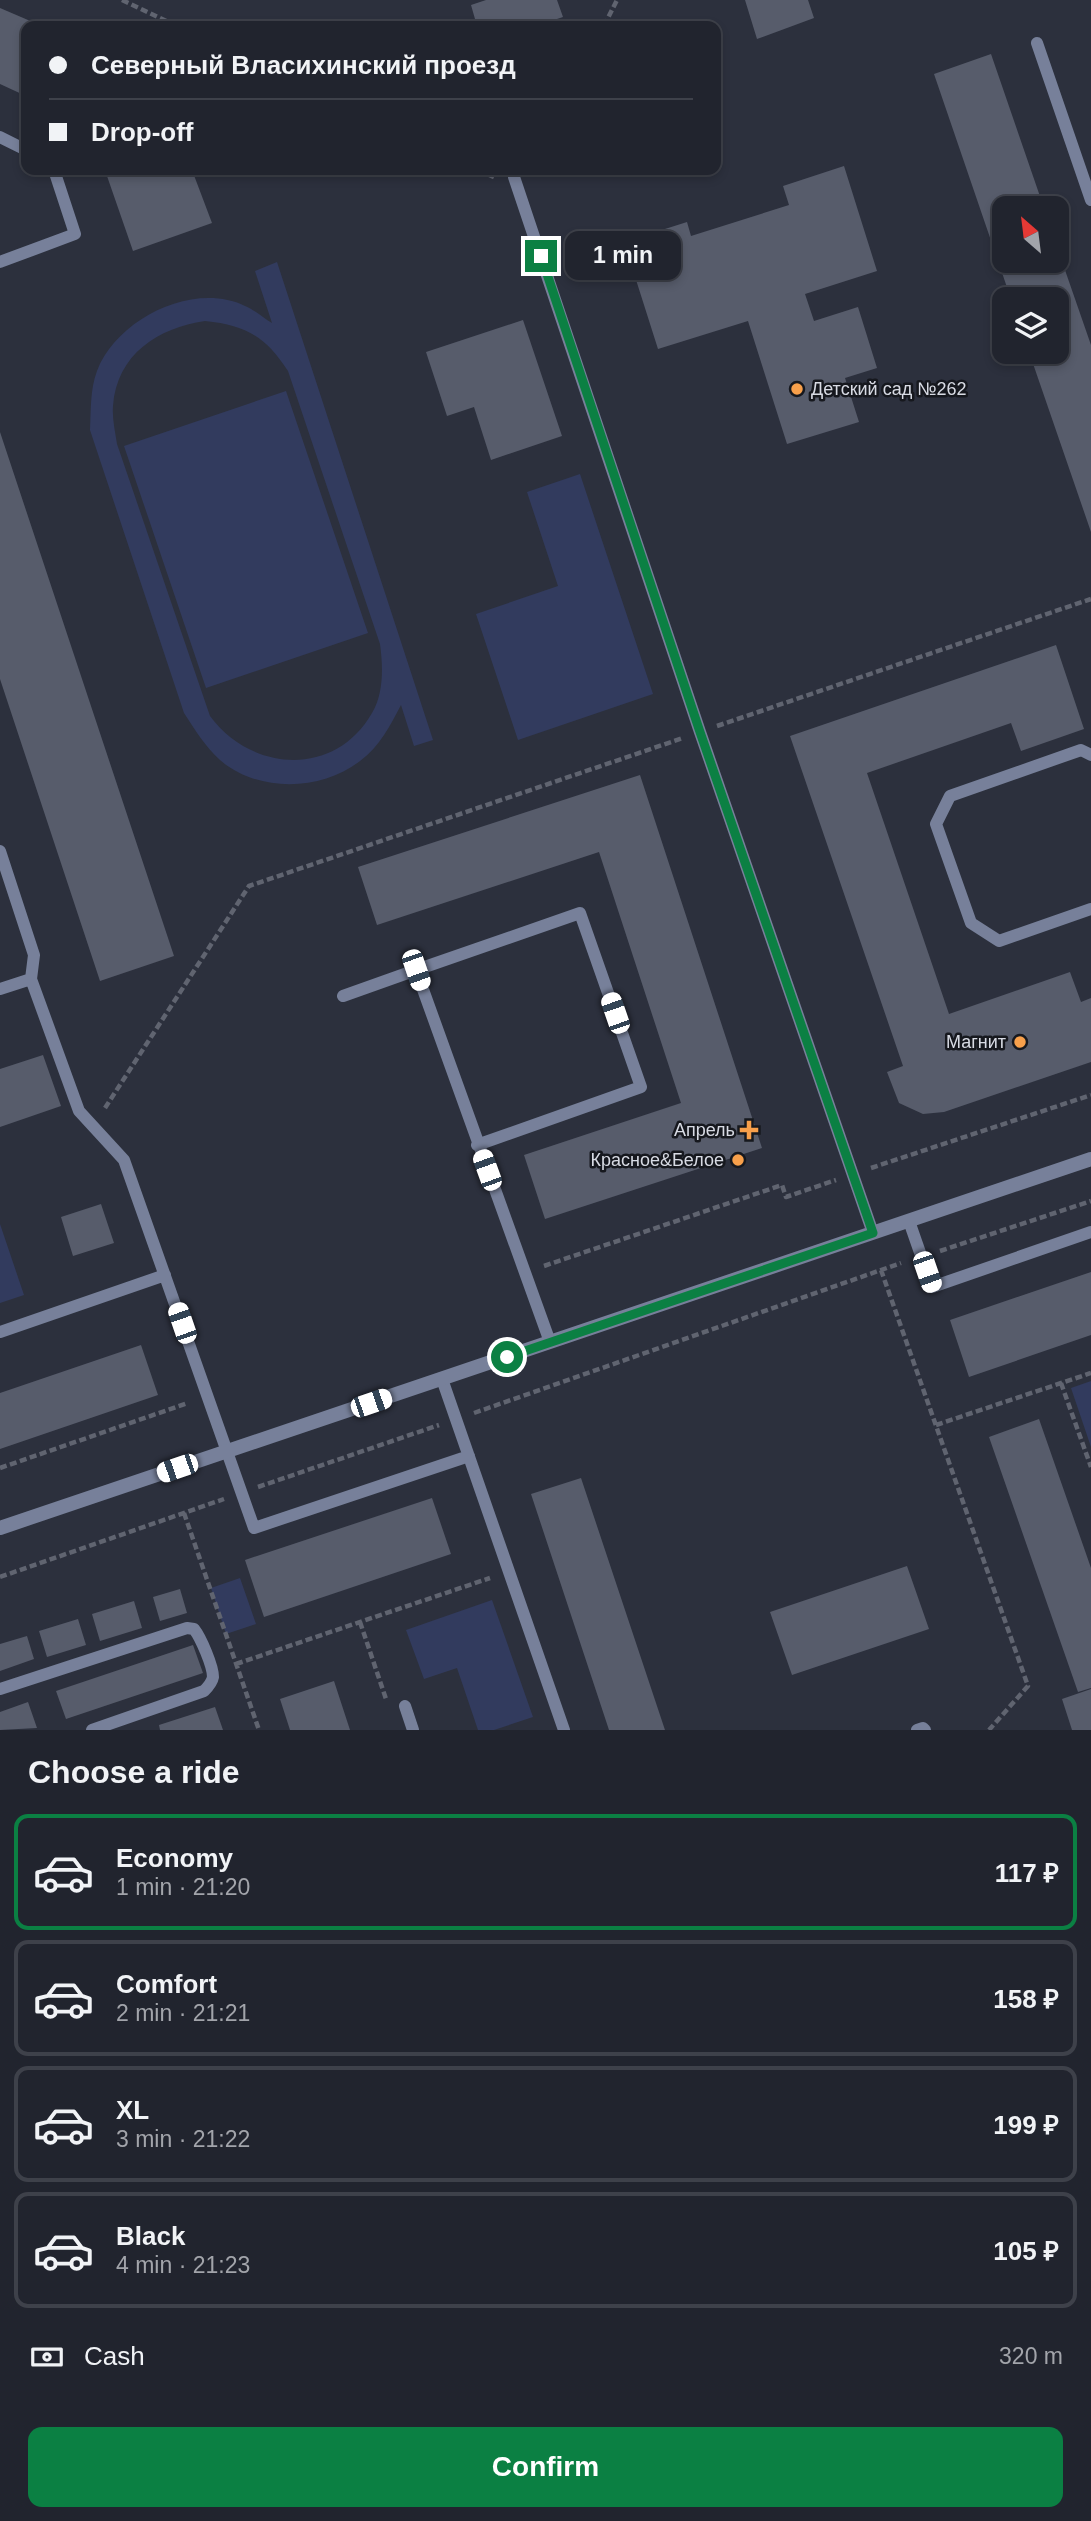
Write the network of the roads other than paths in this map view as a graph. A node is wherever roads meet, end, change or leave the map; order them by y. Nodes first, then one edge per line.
1 (1037, 43) dead end
2 (0, 137) edge
3 (21, 148) edge
4 (56, 175) edge
5 (514, 175) edge
6 (1091, 201) edge
7 (0, 261) edge
8 (1091, 755) edge
9 (0, 851) edge
10 (1091, 908) edge
11 (416, 970) junction
12 (31, 979) junction
13 (0, 989) edge
14 (343, 996) dead end
15 (477, 1144) junction
16 (1091, 1159) edge
17 (909, 1221) junction
18 (1091, 1232) edge
19 (873, 1233) junction
20 (165, 1275) junction
21 (0, 1332) edge
22 (550, 1342) junction
23 (442, 1379) junction
24 (228, 1451) junction
25 (469, 1456) junction
26 (0, 1528) edge
27 (0, 1689) edge
28 (405, 1706) dead end
29 (92, 1730) edge
30 (413, 1730) edge
31 (564, 1730) edge
32 (916, 1730) edge
33 (925, 1730) edge

1 - 6 lane
2 - 3 lane
4 - 7 lane
5 - 19 lane
8 - 10 lane
9 - 12 lane
11 - 14 lane
11 - 15 lane
11 - 15 lane
12 - 13 lane
12 - 20 lane
15 - 22 lane
16 - 17 street
17 - 18 lane
17 - 19 street
19 - 22 street
20 - 21 lane
20 - 24 lane
22 - 23 street
23 - 24 street
23 - 25 lane
24 - 25 lane
24 - 26 street
25 - 31 lane
27 - 29 lane
28 - 30 lane
32 - 33 lane

